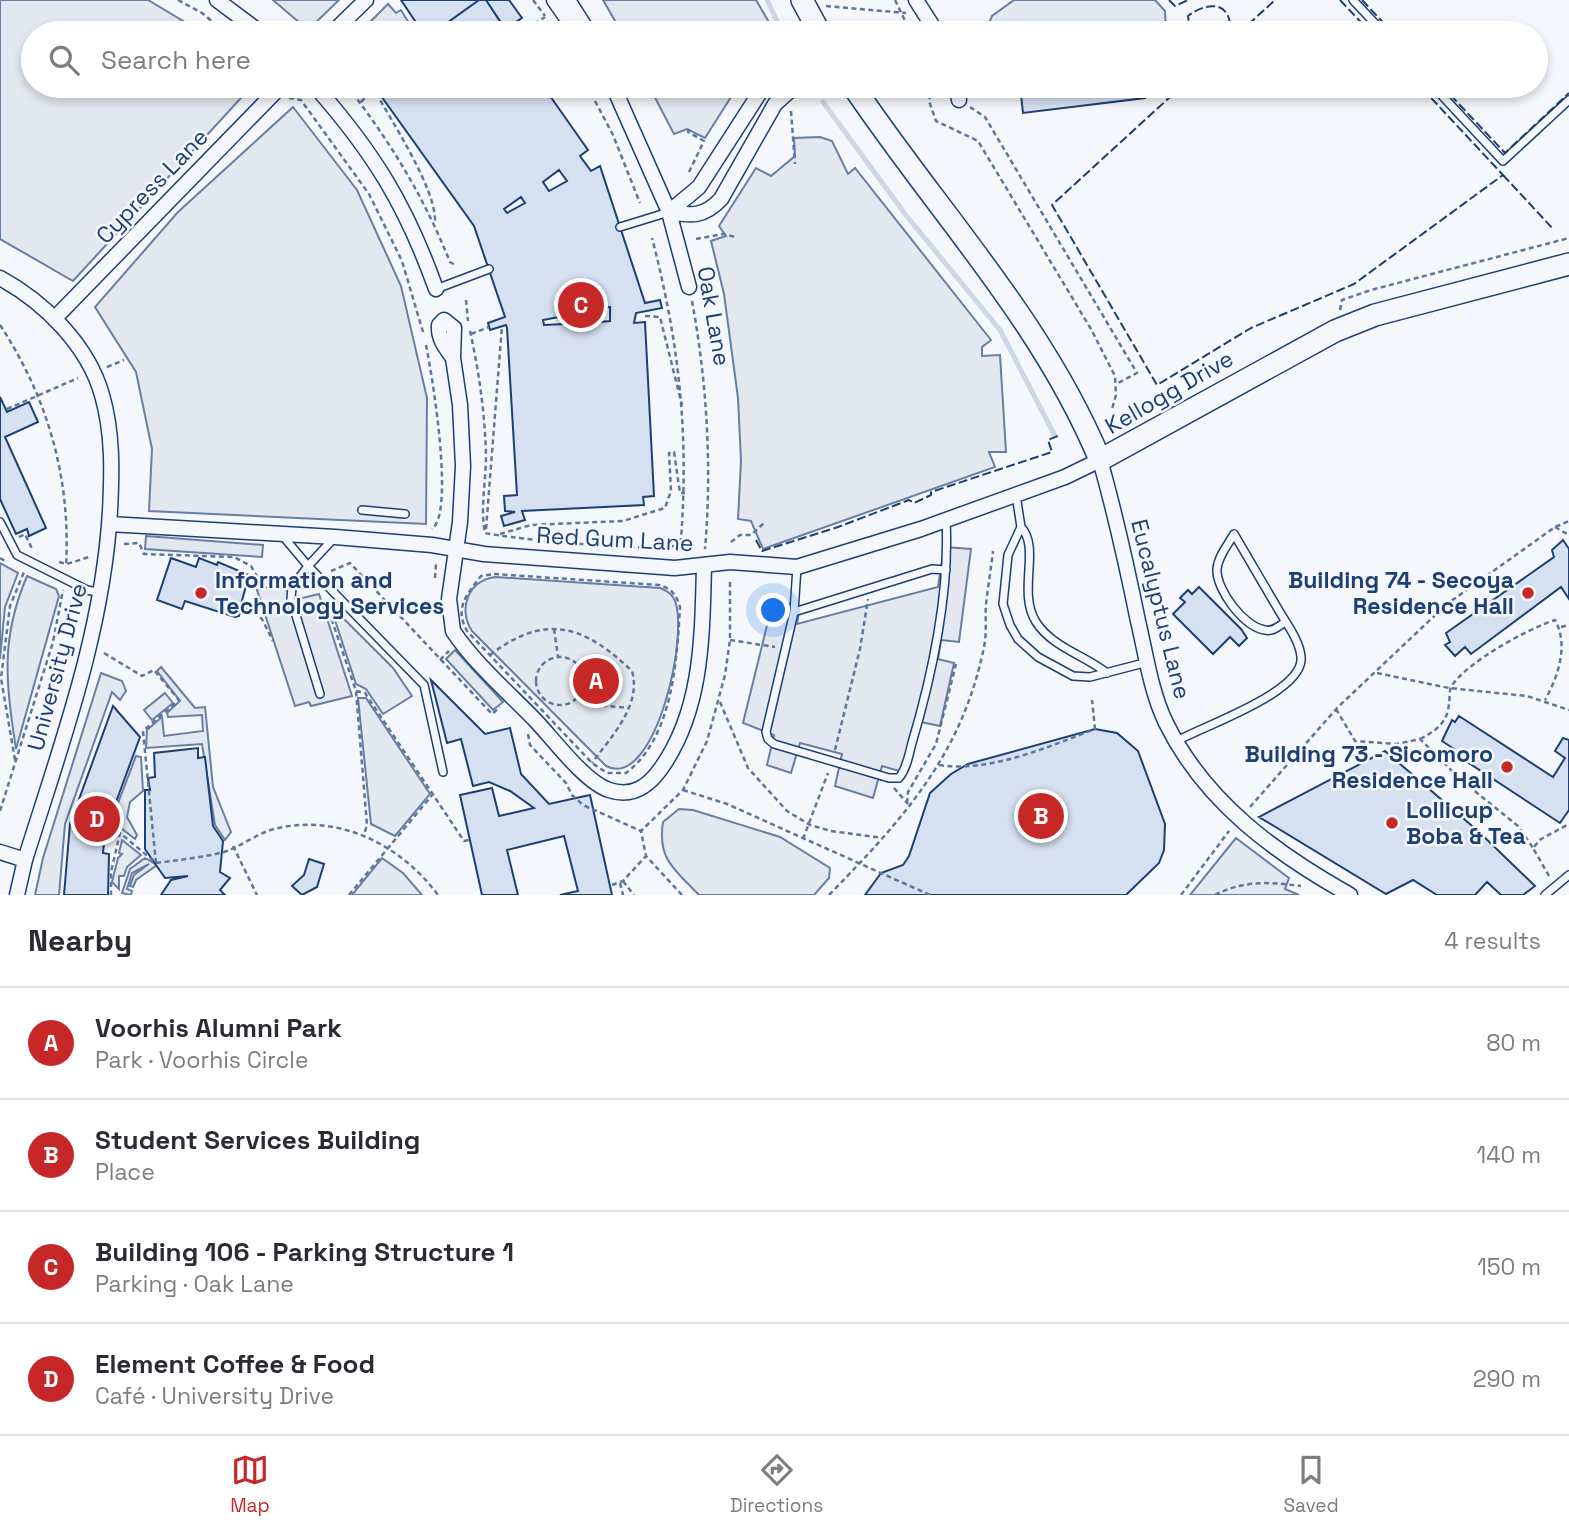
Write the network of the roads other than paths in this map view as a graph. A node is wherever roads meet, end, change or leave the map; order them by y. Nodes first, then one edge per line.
1 (217, 0) edge
2 (366, 0) edge
3 (554, 0) edge
4 (568, 0) edge
5 (802, 0) edge
6 (1353, 0) edge
7 (914, 6) edge
8 (245, 21) edge
9 (344, 21) edge
10 (569, 21) edge
11 (581, 21) edge
12 (813, 21) edge
13 (927, 21) edge
14 (1373, 21) edge
15 (278, 98) edge
16 (327, 98) edge
17 (618, 98) edge
18 (756, 98) edge
19 (782, 98) edge
20 (861, 98) edge
21 (1444, 98) edge
22 (1569, 100) edge
23 (669, 212) junction
24 (620, 227) dead end
25 (1569, 264) edge
26 (489, 270) dead end
27 (0, 278) edge
28 (689, 286) road end
29 (436, 289) joint
30 (55, 318) junction
31 (453, 358) dead end
32 (1100, 460) junction
33 (1016, 494) junction
34 (362, 510) dead end
35 (405, 514) dead end
36 (946, 519) junction
37 (0, 522) edge
38 (109, 524) junction
39 (1021, 527) junction
40 (281, 535) junction
41 (335, 537) junction
42 (456, 549) junction
43 (308, 565) junction
44 (704, 567) junction
45 (797, 567) junction
46 (946, 570) junction
47 (102, 594) junction
48 (794, 612) junction
49 (1285, 622) junction
50 (1147, 662) junction
51 (1107, 673) junction
52 (320, 694) dead end
53 (1176, 741) junction
54 (443, 772) dead end
55 (0, 852) edge
56 (25, 860) junction
57 (1569, 875) edge
58 (17, 895) edge
59 (1350, 895) edge
60 (1545, 895) edge

1 - 8 street
2 - 9 street
3 - 10 street
4 - 11 street
5 - 12 street
6 - 14 lane
7 - 13 street
15 - 30 street, Cypress Lane
16 - 29 street
17 - 23 street, Oak Lane
18 - 23 street
19 - 23 street
20 - 32 street, Kellogg Drive
21 - 22 lane
23 - 24 lane
23 - 28 street, Oak Lane
25 - 32 street, Kellogg Drive
26 - 29 lane
27 - 30 street, University Drive
30 - 38 street, University Drive
31 - 42 street
32 - 33 street, Red Gum Lane
32 - 50 street, Eucalyptus Lane
33 - 36 street, Red Gum Lane
33 - 39 lane
34 - 35 lane
36 - 45 street, Red Gum Lane
36 - 46 lane
37 - 47 lane
38 - 40 street, Red Gum Lane
38 - 47 street, University Drive
39 - 51 lane
39 - 51 lane
40 - 41 street, Red Gum Lane
40 - 43 lane
41 - 42 street, Red Gum Lane
41 - 43 lane
42 - 44 street, Red Gum Lane
42 - 44 street
43 - 52 lane
43 - 54 lane
44 - 45 street, Red Gum Lane
45 - 48 lane
46 - 48 lane
46 - 48 lane
47 - 56 street, University Drive
49 - 49 lane
49 - 53 lane
50 - 51 lane
50 - 53 street, Eucalyptus Lane
53 - 59 street, Eucalyptus Lane
55 - 56 street
56 - 58 street, University Drive
57 - 60 lane

